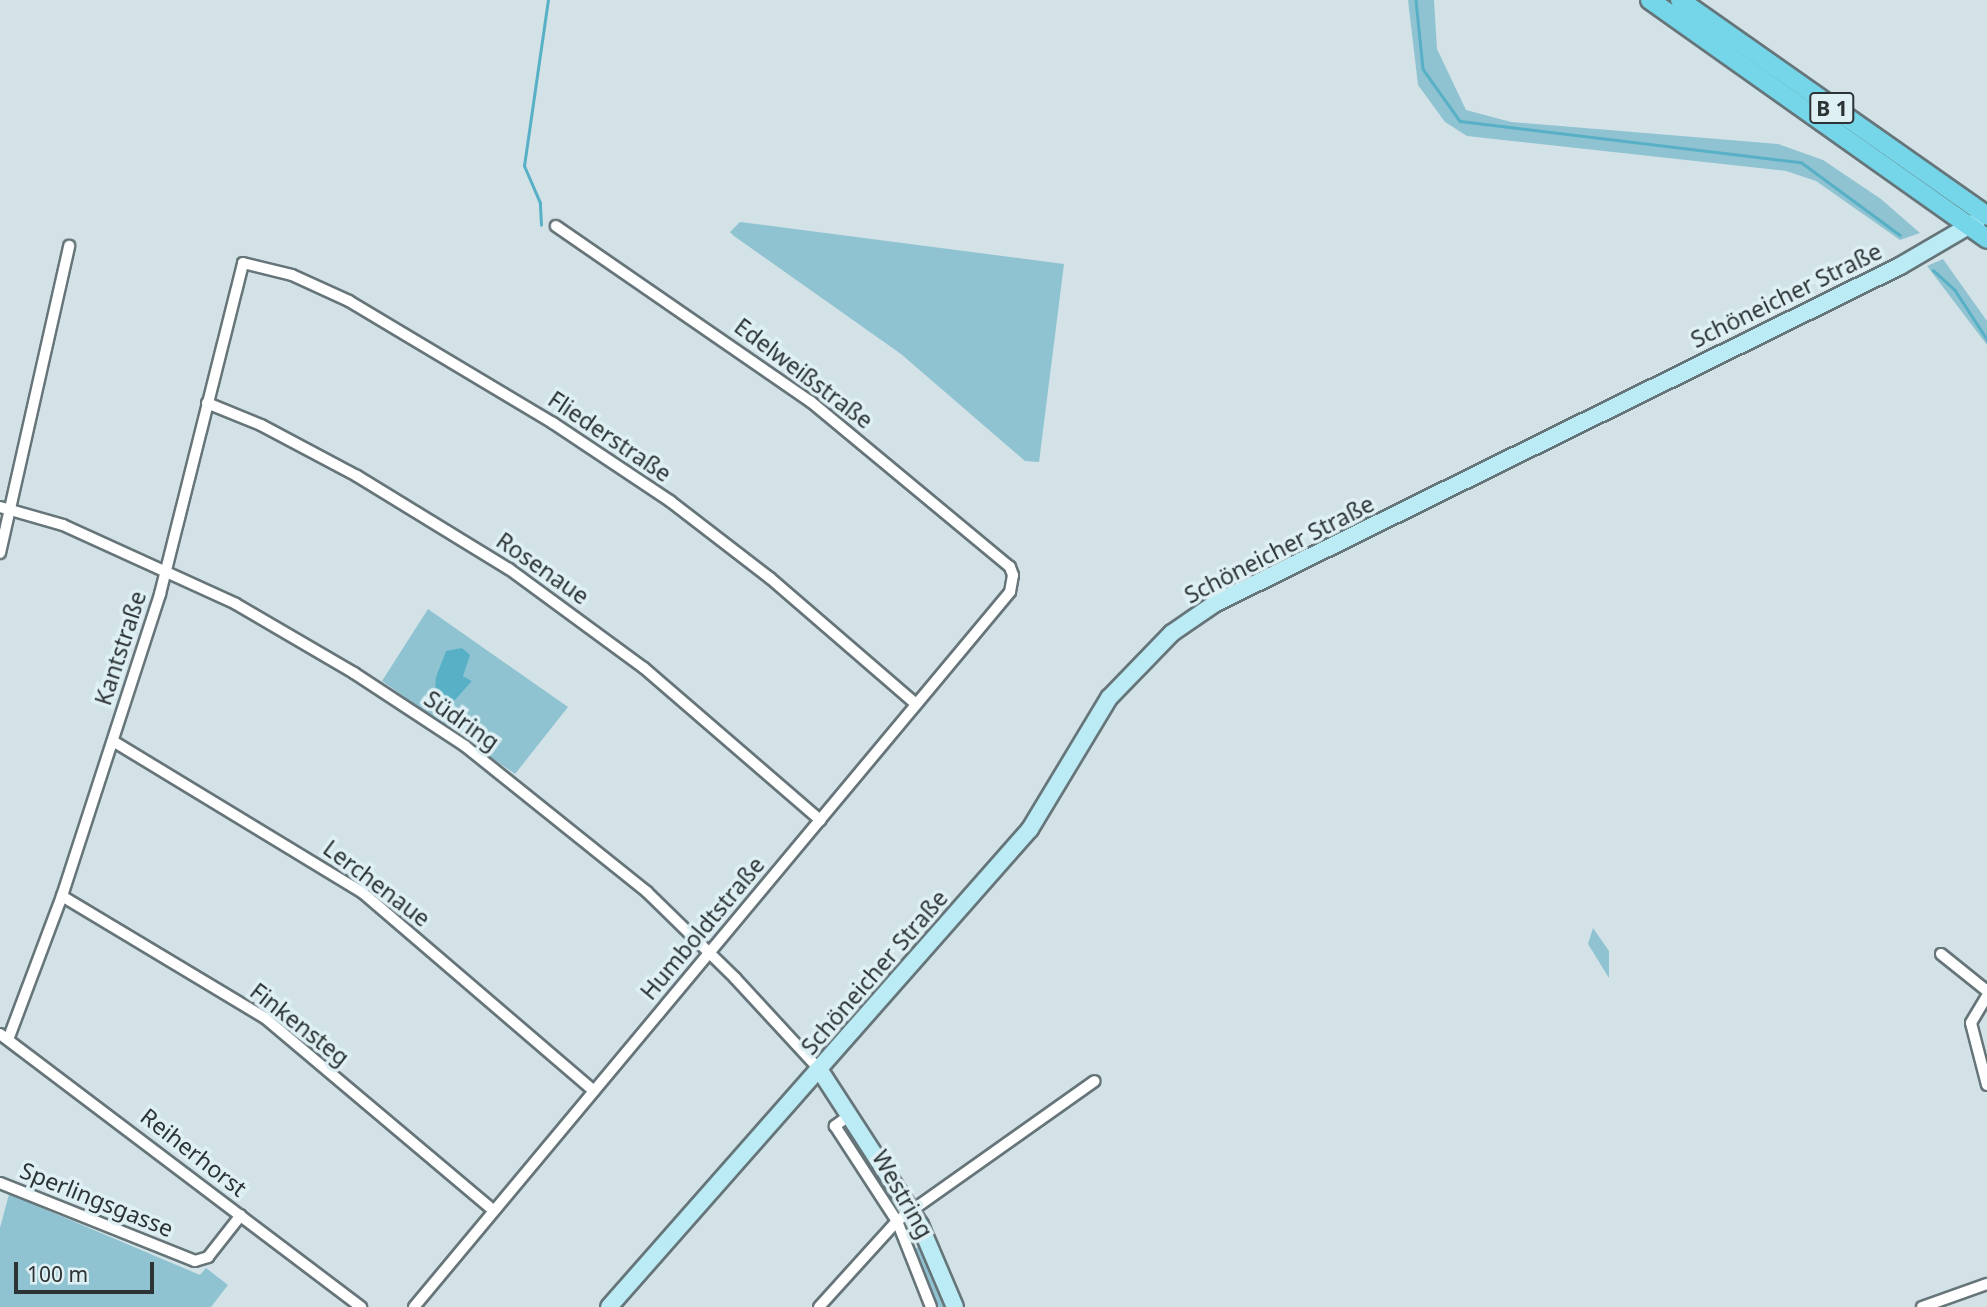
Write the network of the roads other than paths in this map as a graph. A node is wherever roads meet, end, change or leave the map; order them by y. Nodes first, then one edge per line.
1 (1650, 0) edge
2 (1680, 0) edge
3 (1986, 215) edge
4 (556, 226) dead end
5 (1970, 227) junction
6 (1987, 239) edge
7 (69, 246) dead end
8 (243, 264) joint
9 (207, 403) junction
10 (5, 508) edge
11 (0, 553) edge
12 (166, 570) junction
13 (1013, 572) joint
14 (916, 704) junction
15 (113, 741) junction
16 (820, 820) junction
17 (62, 896) junction
18 (710, 953) junction
19 (1941, 954) dead end
20 (1987, 993) edge
21 (5, 1035) edge
22 (819, 1069) junction
23 (1095, 1081) dead end
24 (1987, 1085) edge
25 (594, 1091) junction
26 (850, 1115) junction
27 (0, 1183) edge
28 (912, 1210) junction
29 (494, 1211) junction
30 (241, 1214) junction
31 (897, 1221) junction
32 (1987, 1284) edge
33 (361, 1307) edge
34 (414, 1307) edge
35 (609, 1307) edge
36 (819, 1307) edge
37 (931, 1307) edge
38 (955, 1307) edge
39 (1922, 1307) edge

1 - 5 main road, B 1
2 - 3 main road, B 1
3 - 5 main road, Schöneicher Straße
4 - 13 street, Edelweißstraße
5 - 6 main road, B 1
5 - 22 main road, Schöneicher Straße
7 - 10 street
8 - 9 street, Kantstraße
8 - 14 street, Fliederstraße
9 - 12 street, Kantstraße
9 - 16 street, Rosenaue
10 - 11 street
10 - 12 street, Südring
12 - 15 street, Kantstraße
12 - 18 street, Südring
13 - 14 street, Humboldtstraße
14 - 16 street, Humboldtstraße
15 - 17 street, Kantstraße
15 - 25 street, Lerchenaue
16 - 18 street, Humboldtstraße
17 - 21 street, Kantstraße
17 - 29 street, Finkensteg
18 - 22 street, Südring
18 - 25 street, Humboldtstraße
19 - 20 street
20 - 24 street
21 - 30 street, Reiherhorst
22 - 26 main road, Westring
22 - 35 main road, Schöneicher Straße
23 - 28 street
25 - 29 street, Humboldtstraße
26 - 28 main road, Westring
26 - 31 street, Westring
27 - 30 street, Sperlingsgasse
28 - 31 street
28 - 38 main road, Westring
29 - 34 street, Humboldtstraße
30 - 33 street, Reiherhorst
31 - 36 street
31 - 37 street, Westring
32 - 39 street

